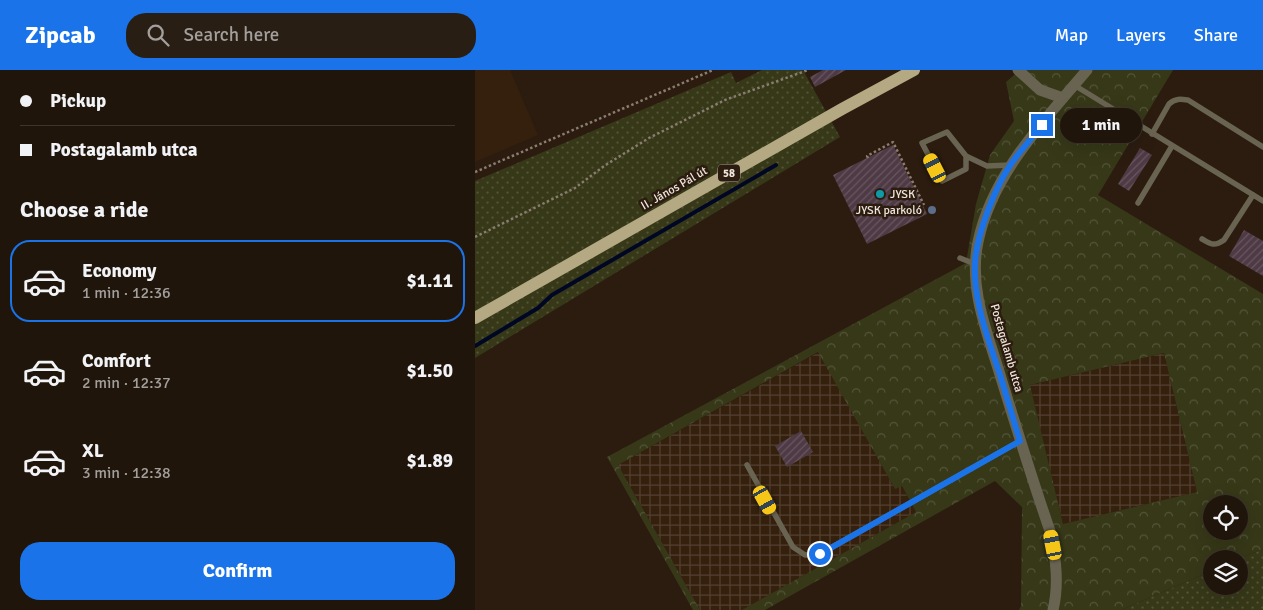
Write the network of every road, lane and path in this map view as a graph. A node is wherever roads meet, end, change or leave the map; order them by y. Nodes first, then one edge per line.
1 (713, 70) edge
2 (808, 70) edge
3 (914, 70) edge
4 (1019, 70) edge
5 (1087, 70) edge
6 (1074, 85) junction
7 (1063, 98) junction
8 (1152, 134) junction
9 (1172, 146) junction
10 (1263, 147) edge
11 (966, 156) junction
12 (868, 158) dead end
13 (1010, 166) junction
14 (475, 172) edge
15 (1253, 195) junction
16 (1263, 201) edge
17 (1138, 203) dead end
18 (924, 205) dead end
19 (475, 236) edge
20 (1202, 239) dead end
21 (960, 258) dead end
22 (975, 264) junction
23 (475, 318) edge
24 (1020, 441) junction
25 (747, 465) dead end
26 (1053, 610) edge

1 - 14 path
2 - 19 path
3 - 23 main road, II. János Pál út / 58
4 - 7 street
5 - 6 street, Postagalamb utca
6 - 7 street, Postagalamb utca
6 - 8 lane
7 - 13 street, Postagalamb utca
8 - 9 lane
8 - 10 lane
9 - 15 lane
9 - 17 lane
11 - 11 lane
11 - 13 lane
12 - 18 path
13 - 22 street, Postagalamb utca
15 - 16 lane
15 - 20 lane
21 - 22 lane
22 - 24 street, Postagalamb utca
24 - 25 lane
24 - 26 street, Postagalamb utca

